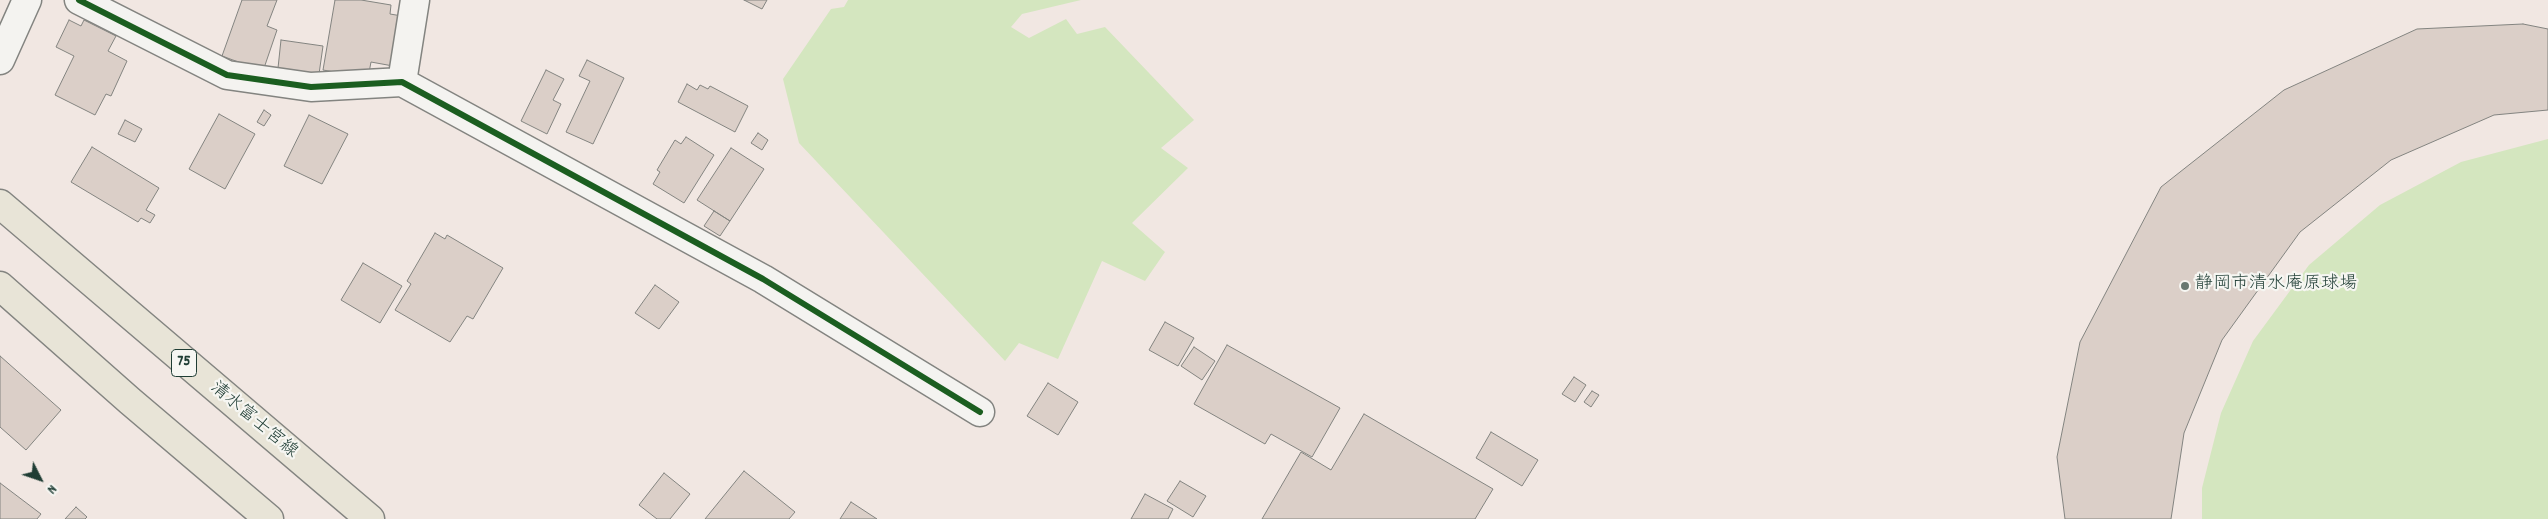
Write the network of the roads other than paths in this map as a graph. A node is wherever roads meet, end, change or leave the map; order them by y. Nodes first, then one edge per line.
1 (27, 0) edge
2 (79, 0) edge
3 (415, 0) edge
4 (0, 60) edge
5 (402, 82) junction
6 (0, 204) edge
7 (0, 286) edge
8 (980, 412) dead end
9 (269, 519) edge
10 (370, 519) edge

1 - 4 street
2 - 5 street
3 - 5 street
5 - 8 street
6 - 10 main road, 清水富士宮線 / 75
7 - 9 main road

